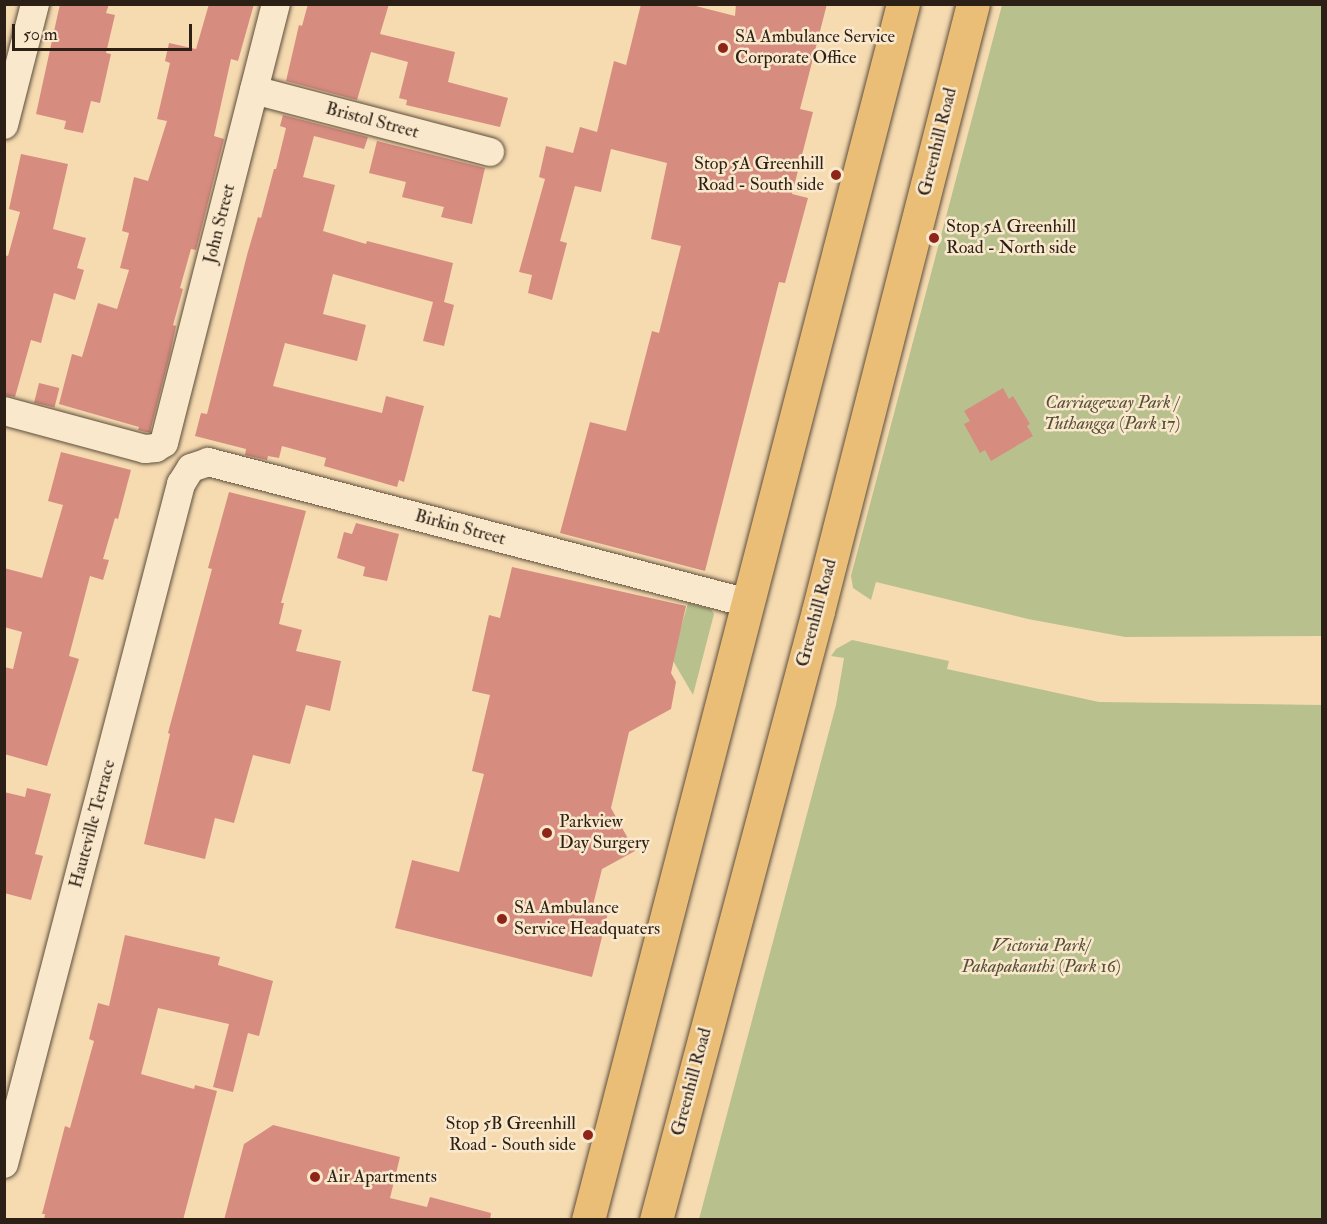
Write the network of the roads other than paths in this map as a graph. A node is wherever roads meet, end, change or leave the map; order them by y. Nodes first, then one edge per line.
1 (35, 4) edge
2 (276, 4) edge
3 (903, 4) edge
4 (973, 4) edge
5 (254, 90) junction
6 (4, 125) edge
7 (490, 152) dead end
8 (4, 411) edge
9 (181, 484) joint
10 (748, 603) junction
11 (4, 1164) edge
12 (588, 1220) edge
13 (656, 1220) edge

1 - 6 street
2 - 5 street, John Street
3 - 10 highway
4 - 13 highway, Greenhill Road
5 - 7 street, Bristol Street
5 - 8 street, John Street
9 - 10 street, Birkin Street
9 - 11 street, Hauteville Terrace
10 - 12 highway

